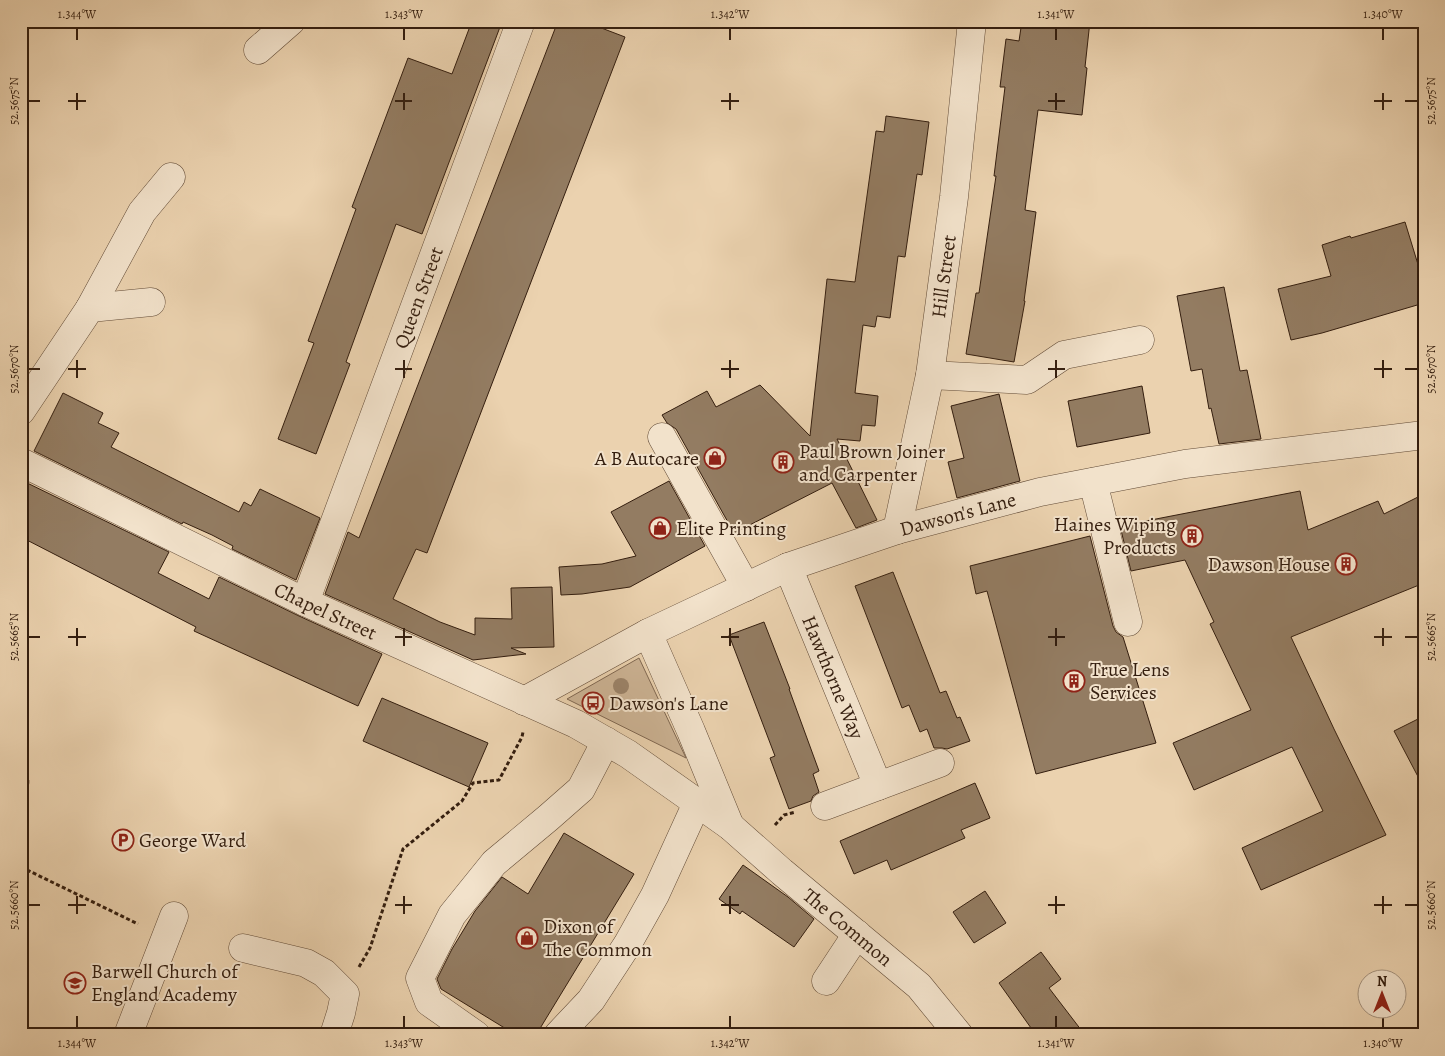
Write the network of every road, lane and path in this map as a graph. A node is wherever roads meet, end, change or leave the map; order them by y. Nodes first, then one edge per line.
1 (291, 21) edge
2 (521, 21) edge
3 (972, 21) edge
4 (258, 50) dead end
5 (171, 177) dead end
6 (152, 302) dead end
7 (90, 308) junction
8 (1140, 340) dead end
9 (930, 375) junction
10 (21, 411) edge
11 (1424, 435) edge
12 (662, 437) dead end
13 (21, 462) edge
14 (1093, 482) junction
15 (898, 530) junction
16 (788, 567) junction
17 (746, 587) junction
18 (305, 602) junction
19 (1128, 622) dead end
20 (648, 633) junction
21 (524, 701) junction
22 (606, 742) junction
23 (21, 762) edge
24 (940, 763) dead end
25 (878, 786) junction
26 (21, 802) edge
27 (697, 803) junction
28 (825, 806) joint
29 (730, 826) junction
30 (754, 848) junction
31 (21, 867) edge
32 (170, 927) joint
33 (857, 934) junction
34 (243, 948) dead end
35 (826, 981) dead end
36 (345, 994) junction
37 (128, 1035) edge
38 (334, 1035) edge
39 (476, 1035) edge
40 (558, 1035) edge
41 (959, 1035) edge

1 - 4 street
2 - 18 street, Queen Street
3 - 9 street, Hill Street
5 - 7 street
6 - 7 street
7 - 10 street
8 - 9 street
9 - 15 street, Hill Street
11 - 14 street, Dawson's Lane
12 - 17 street
13 - 18 street, Chapel Street
14 - 15 street, Dawson's Lane
14 - 19 street
15 - 16 street, Dawson's Lane
16 - 17 street, Dawson's Lane
16 - 25 street, Hawthorne Way
17 - 20 street, Dawson's Lane
18 - 21 street, Chapel Street
20 - 21 street, Dawson's Lane
20 - 29 street
21 - 22 street, Chapel Street
21 - 36 path
22 - 27 street, Chapel Street
22 - 39 street
23 - 26 path
24 - 25 street
25 - 28 street
27 - 29 street, Chapel Street
27 - 40 street
28 - 30 path
29 - 30 street, The Common
30 - 33 street, The Common
31 - 32 path
32 - 37 street
33 - 35 street
33 - 41 street, The Common
34 - 36 street
36 - 38 street

